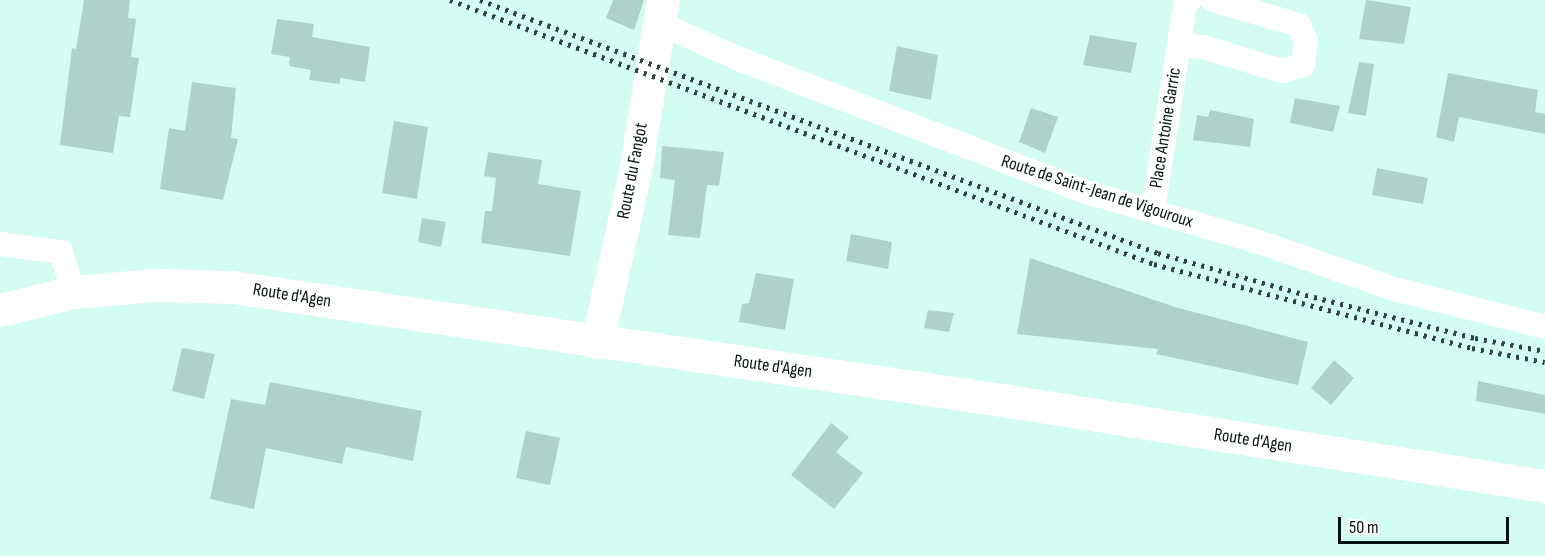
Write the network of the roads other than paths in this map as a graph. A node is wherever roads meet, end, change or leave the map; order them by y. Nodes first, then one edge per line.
1 (1190, 0) edge
2 (1213, 0) edge
3 (662, 12) edge
4 (1179, 45) junction
5 (1153, 210) junction
6 (0, 244) edge
7 (73, 292) junction
8 (0, 310) edge
9 (1545, 327) edge
10 (597, 342) junction
11 (1545, 486) edge

1 - 4 street, Place Antoine Garric
2 - 4 street, Place Antoine Garric
3 - 5 street, Route de Saint-Jean de Vigouroux
3 - 10 main road, Route du Fangot
4 - 5 street, Place Antoine Garric
5 - 9 street, Route de Saint-Jean de Vigouroux
6 - 7 street
7 - 8 main road, Route d'Agen
7 - 10 main road, Route d'Agen
10 - 11 main road, Route d'Agen

